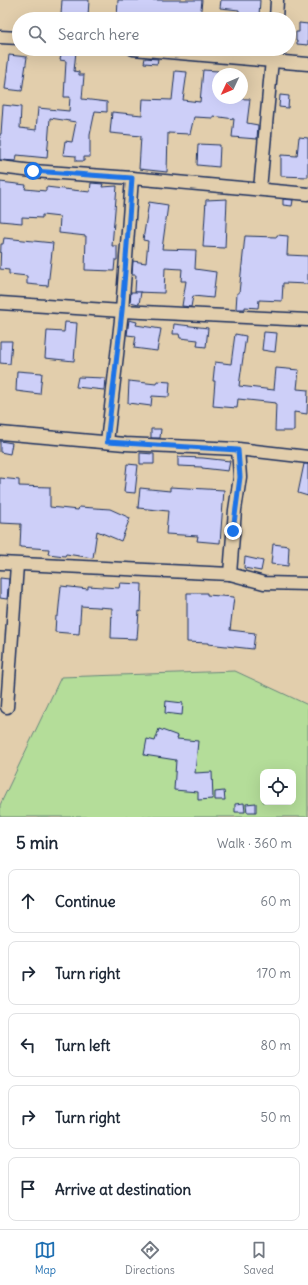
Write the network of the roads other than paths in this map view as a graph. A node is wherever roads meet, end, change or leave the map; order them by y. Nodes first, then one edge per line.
1 (277, 0) edge
2 (276, 12) edge
3 (0, 37) edge
4 (12, 38) edge
5 (208, 56) edge
6 (272, 56) edge
7 (272, 62) junction
8 (308, 64) edge
9 (0, 167) edge
10 (132, 178) junction
11 (260, 189) junction
12 (308, 194) edge
13 (0, 303) edge
14 (122, 311) junction
15 (308, 320) edge
16 (0, 433) edge
17 (107, 442) junction
18 (238, 450) junction
19 (308, 457) edge
20 (0, 563) edge
21 (17, 565) junction
22 (230, 574) junction
23 (308, 584) edge
24 (7, 707) dead end

1 - 2 street
3 - 4 street
5 - 7 street
6 - 7 street
7 - 8 street
7 - 11 street
9 - 10 street
10 - 11 street
10 - 14 street
11 - 12 street
13 - 14 street
14 - 15 street
14 - 17 street
16 - 17 street
17 - 18 street
18 - 19 street
18 - 22 street
20 - 21 street
21 - 22 street
21 - 24 street
22 - 23 street

